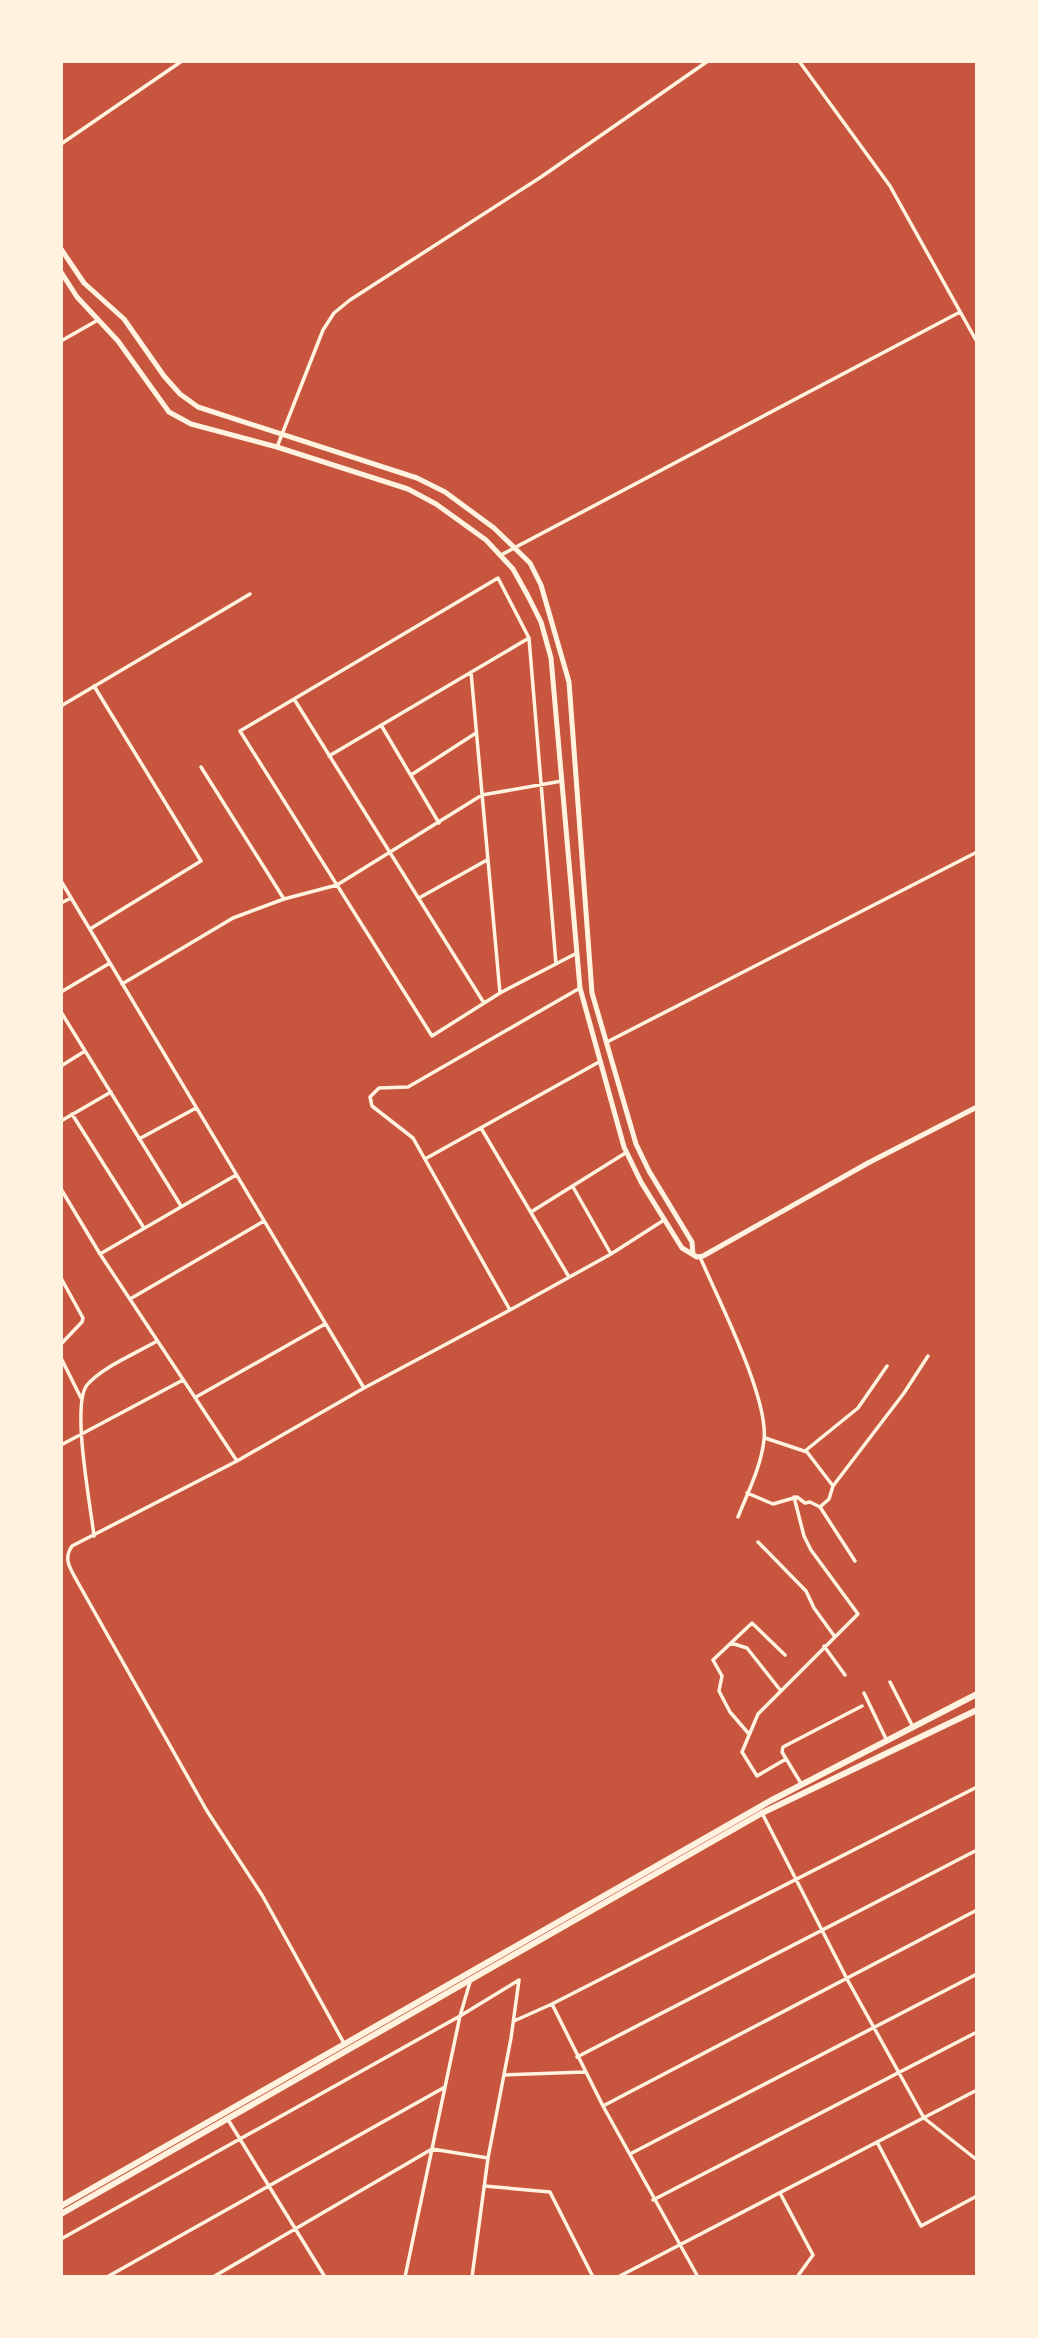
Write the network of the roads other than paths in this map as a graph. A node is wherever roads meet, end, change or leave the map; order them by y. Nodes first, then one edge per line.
1 (183, 61) edge
2 (708, 61) edge
3 (799, 61) edge
4 (61, 144) edge
5 (61, 249) edge
6 (61, 272) edge
7 (961, 312) junction
8 (98, 320) junction
9 (61, 341) edge
10 (977, 342) edge
11 (281, 433) junction
12 (277, 447) junction
13 (515, 547) junction
14 (499, 556) junction
15 (250, 594) dead end
16 (529, 638) junction
17 (471, 672) junction
18 (94, 686) junction
19 (294, 699) junction
20 (61, 706) edge
21 (381, 725) junction
22 (476, 733) junction
23 (329, 756) junction
24 (201, 767) dead end
25 (411, 775) junction
26 (562, 781) junction
27 (540, 785) junction
28 (482, 795) junction
29 (439, 823) junction
30 (390, 852) junction
31 (977, 852) edge
32 (487, 859) junction
33 (61, 881) edge
34 (337, 885) junction
35 (71, 898) junction
36 (419, 898) junction
37 (284, 899) junction
38 (61, 903) edge
39 (90, 929) junction
40 (577, 953) junction
41 (110, 963) junction
42 (556, 964) junction
43 (122, 984) junction
44 (580, 988) junction
45 (61, 992) edge
46 (500, 993) junction
47 (484, 1003) junction
48 (61, 1012) edge
49 (607, 1042) junction
50 (85, 1051) junction
51 (599, 1062) junction
52 (61, 1066) edge
53 (111, 1093) junction
54 (977, 1107) edge
55 (196, 1108) junction
56 (72, 1114) junction
57 (61, 1121) edge
58 (481, 1128) junction
59 (139, 1139) junction
60 (627, 1152) junction
61 (425, 1159) junction
62 (236, 1174) junction
63 (573, 1187) junction
64 (61, 1189) edge
65 (181, 1206) junction
66 (530, 1212) junction
67 (664, 1220) junction
68 (264, 1221) junction
69 (144, 1228) junction
70 (100, 1254) junction
71 (611, 1254) junction
72 (693, 1254) junction
73 (700, 1257) junction
74 (569, 1277) junction
75 (61, 1278) edge
76 (130, 1299) junction
77 (510, 1310) junction
78 (325, 1324) junction
79 (158, 1341) junction
80 (61, 1344) edge
81 (928, 1356) dead end
82 (61, 1358) edge
83 (887, 1366) dead end
84 (183, 1380) junction
85 (364, 1388) junction
86 (195, 1398) junction
87 (82, 1400) junction
88 (81, 1434) junction
89 (765, 1438) junction
90 (61, 1445) edge
91 (804, 1451) junction
92 (237, 1461) junction
93 (833, 1486) junction
94 (747, 1493) junction
95 (794, 1497) junction
96 (820, 1507) junction
97 (738, 1517) dead end
98 (94, 1536) junction
99 (758, 1542) dead end
100 (855, 1561) dead end
101 (835, 1637) junction
102 (731, 1643) junction
103 (824, 1646) junction
104 (785, 1655) dead end
105 (845, 1675) dead end
106 (890, 1682) dead end
107 (781, 1691) junction
108 (864, 1693) dead end
109 (977, 1694) edge
110 (862, 1706) dead end
111 (977, 1710) edge
112 (913, 1727) junction
113 (749, 1734) junction
114 (887, 1741) junction
115 (786, 1759) junction
116 (802, 1785) junction
117 (977, 1787) edge
118 (760, 1810) junction
119 (977, 1850) edge
120 (796, 1879) junction
121 (977, 1910) edge
122 (822, 1931) junction
123 (472, 1970) junction
124 (977, 1974) edge
125 (471, 1979) junction
126 (846, 1979) junction
127 (552, 2004) junction
128 (460, 2016) junction
129 (514, 2021) junction
130 (874, 2028) junction
131 (977, 2032) edge
132 (347, 2047) junction
133 (578, 2057) junction
134 (585, 2072) junction
135 (899, 2073) junction
136 (504, 2075) junction
137 (445, 2087) junction
138 (977, 2090) edge
139 (603, 2106) junction
140 (227, 2118) junction
141 (923, 2118) junction
142 (239, 2139) junction
143 (877, 2142) junction
144 (432, 2149) junction
145 (630, 2154) junction
146 (488, 2158) junction
147 (977, 2160) edge
148 (270, 2186) junction
149 (484, 2186) junction
150 (780, 2193) junction
151 (977, 2196) edge
152 (653, 2200) junction
153 (61, 2207) edge
154 (61, 2214) edge
155 (296, 2230) junction
156 (61, 2239) edge
157 (679, 2244) junction
158 (107, 2277) edge
159 (213, 2277) edge
160 (325, 2277) edge
161 (405, 2277) edge
162 (472, 2277) edge
163 (593, 2277) edge
164 (618, 2277) edge
165 (698, 2277) edge
166 (797, 2277) edge

1 - 4 street
2 - 11 street
3 - 7 street
5 - 11 street
6 - 8 street
7 - 10 street
7 - 13 street
8 - 9 street
8 - 12 street
11 - 12 street
11 - 13 street
12 - 14 street
13 - 14 street
13 - 49 street
14 - 26 street
15 - 18 street
16 - 17 street
16 - 19 street
16 - 27 street
17 - 21 street
17 - 22 street
18 - 20 street
18 - 39 street
19 - 23 street
19 - 34 street
21 - 23 street
21 - 25 street
22 - 25 street
22 - 28 street
23 - 30 street
24 - 37 street
25 - 29 street
26 - 27 street
26 - 40 street
27 - 28 street
27 - 42 street
28 - 29 street
28 - 32 street
29 - 30 street
30 - 34 street
30 - 36 street
31 - 49 street
32 - 36 street
32 - 46 street
33 - 35 street
34 - 37 street
34 - 47 street
35 - 38 street
35 - 39 street
36 - 47 street
37 - 43 street
39 - 41 street
40 - 42 street
40 - 44 street
41 - 43 street
41 - 45 street
42 - 46 street
43 - 55 street
44 - 51 street
44 - 61 street
46 - 47 street
48 - 50 street
49 - 72 street
50 - 52 street
50 - 53 street
51 - 58 street
51 - 60 street
53 - 56 street
53 - 59 street
54 - 73 street
55 - 59 street
55 - 62 street
56 - 57 street
56 - 69 street
58 - 61 street
58 - 66 street
59 - 65 street
60 - 63 street
60 - 67 street
61 - 77 street
62 - 65 street
62 - 68 street
63 - 66 street
63 - 71 street
64 - 70 street
65 - 69 street
66 - 74 street
67 - 71 street
67 - 72 street
68 - 76 street
68 - 78 street
69 - 70 street
70 - 76 street
71 - 74 street
72 - 73 street
73 - 89 street
74 - 77 street
75 - 80 street
76 - 79 street
77 - 85 street
78 - 85 street
78 - 86 street
79 - 84 street
79 - 87 street
81 - 93 street
82 - 87 street
83 - 91 street
84 - 86 street
84 - 88 street
85 - 92 street
86 - 92 street
87 - 88 street
88 - 90 street
88 - 98 street
89 - 91 street
89 - 94 street
91 - 93 street
92 - 98 street
93 - 96 street
94 - 95 street
94 - 97 street
95 - 96 street
95 - 101 street
96 - 100 street
98 - 132 street
99 - 101 street
101 - 103 street
102 - 104 street
102 - 107 street
102 - 113 street
103 - 105 street
103 - 107 street
106 - 112 street
107 - 113 street
108 - 114 street
109 - 112 main road
110 - 115 street
111 - 118 main road
112 - 114 main road
113 - 115 street
114 - 116 main road
115 - 116 street
116 - 118 main road
117 - 120 street
118 - 120 street
118 - 123 main road
118 - 125 main road
119 - 122 street
120 - 122 street
120 - 127 street
121 - 126 street
122 - 126 street
122 - 133 street
123 - 125 street
123 - 132 main road
124 - 130 street
125 - 128 street
125 - 132 main road
126 - 130 street
126 - 139 street
127 - 129 street
127 - 133 street
128 - 129 street
128 - 137 street
128 - 142 street
129 - 136 street
130 - 135 street
130 - 145 street
131 - 135 street
132 - 140 main road
132 - 153 main road
133 - 134 street
134 - 136 street
134 - 139 street
135 - 141 street
135 - 152 street
136 - 146 street
137 - 144 street
137 - 148 street
138 - 141 street
139 - 145 street
140 - 142 street
140 - 154 main road
141 - 143 street
141 - 147 street
142 - 148 street
142 - 156 street
143 - 150 street
143 - 151 street
144 - 146 street
144 - 155 street
144 - 161 street
145 - 152 street
146 - 149 street
148 - 155 street
148 - 158 street
149 - 162 street
149 - 163 street
150 - 157 street
150 - 166 street
152 - 157 street
155 - 159 street
155 - 160 street
157 - 164 street
157 - 165 street

